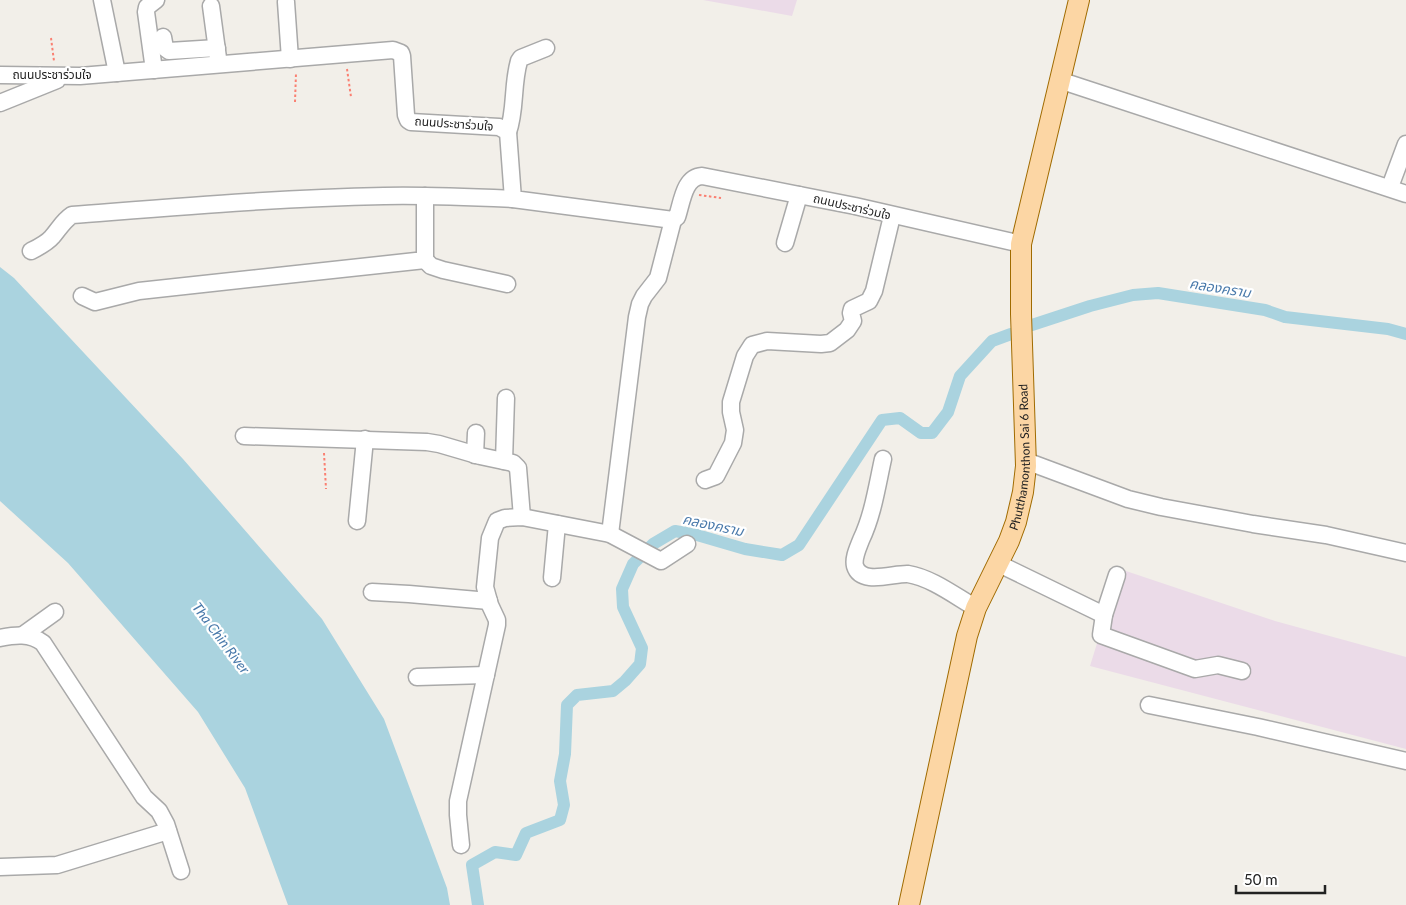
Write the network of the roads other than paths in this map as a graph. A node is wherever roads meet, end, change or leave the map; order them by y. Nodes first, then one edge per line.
1 (102, 0) edge
2 (156, 0) edge
3 (1078, 0) edge
4 (286, 2) dead end
5 (211, 6) dead end
6 (163, 37) dead end
7 (217, 48) junction
8 (546, 48) dead end
9 (293, 58) junction
10 (219, 65) junction
11 (154, 70) junction
12 (117, 73) junction
13 (0, 75) edge
14 (61, 76) junction
15 (1059, 80) junction
16 (0, 103) edge
17 (508, 132) junction
18 (1406, 144) edge
19 (1390, 187) junction
20 (1406, 194) edge
21 (425, 196) junction
22 (800, 196) junction
23 (513, 199) junction
24 (892, 216) junction
25 (673, 220) junction
26 (785, 243) dead end
27 (1021, 244) junction
28 (31, 251) dead end
29 (425, 260) junction
30 (507, 284) dead end
31 (82, 296) dead end
32 (506, 398) dead end
33 (476, 433) dead end
34 (244, 436) dead end
35 (365, 439) junction
36 (475, 455) junction
37 (883, 459) dead end
38 (504, 461) junction
39 (1026, 461) junction
40 (705, 480) dead end
41 (522, 517) junction
42 (357, 522) dead end
43 (557, 524) junction
44 (610, 534) junction
45 (687, 544) dead end
46 (1406, 553) edge
47 (998, 564) junction
48 (1117, 576) dead end
49 (552, 578) dead end
50 (372, 592) dead end
51 (489, 601) junction
52 (976, 608) junction
53 (55, 612) dead end
54 (1104, 615) junction
55 (23, 635) junction
56 (0, 638) edge
57 (1242, 670) dead end
58 (486, 675) junction
59 (417, 677) dead end
60 (1149, 705) dead end
61 (1406, 761) edge
62 (168, 831) junction
63 (461, 845) dead end
64 (0, 867) edge
65 (181, 871) dead end
66 (909, 905) edge

1 - 12 street
2 - 11 street
3 - 15 main road, Phutthamonthon Sai 6 Road
4 - 9 street
5 - 7 street
6 - 7 street
7 - 10 street
8 - 17 street
9 - 10 street, ถนนประชาร่วมใจ
9 - 17 street, ถนนประชาร่วมใจ
10 - 11 street, ถนนประชาร่วมใจ
11 - 12 street, ถนนประชาร่วมใจ
12 - 14 street, ถนนประชาร่วมใจ
13 - 14 street, ถนนประชาร่วมใจ
14 - 16 street
15 - 19 street
15 - 27 main road, Phutthamonthon Sai 6 Road
17 - 23 street, ถนนประชาร่วมใจ
18 - 19 street
19 - 20 street
21 - 23 street
21 - 28 street
21 - 29 street
22 - 24 street, ถนนประชาร่วมใจ
22 - 25 street, ถนนประชาร่วมใจ
22 - 26 street
23 - 25 street
24 - 27 street, ถนนประชาร่วมใจ
24 - 40 street
25 - 44 street, ถนนประชาร่วมใจ
27 - 39 main road, Phutthamonthon Sai 6 Road
29 - 30 street
29 - 31 street
32 - 38 street
33 - 36 street
34 - 35 street
35 - 36 street
35 - 42 street
36 - 38 street
37 - 52 street
38 - 41 street
39 - 46 street
39 - 47 main road, Phutthamonthon Sai 6 Road
41 - 43 street
41 - 51 street
43 - 44 street
43 - 49 street
44 - 45 street
47 - 52 main road, Phutthamonthon Sai 6 Road
47 - 54 street
48 - 54 street
50 - 51 street
51 - 58 street
52 - 66 main road, Phutthamonthon Sai 6 Road
53 - 55 street
54 - 57 street
55 - 56 street
55 - 62 street
58 - 59 street
58 - 63 street
60 - 61 street
62 - 64 street
62 - 65 street

